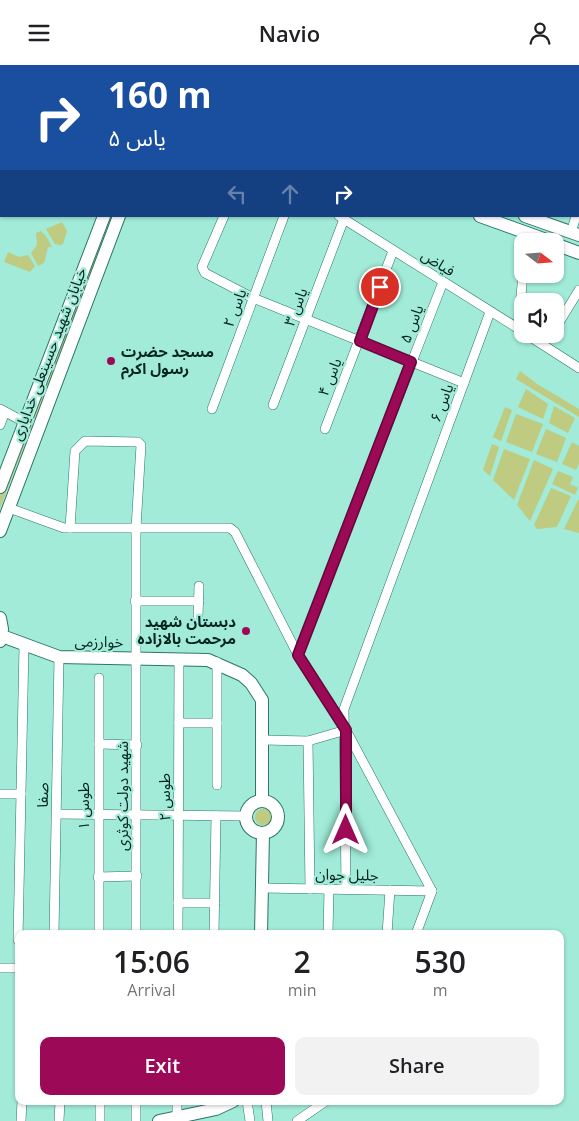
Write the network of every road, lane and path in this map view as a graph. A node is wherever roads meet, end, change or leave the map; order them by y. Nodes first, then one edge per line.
1 (104, 217) edge
2 (119, 217) edge
3 (224, 217) edge
4 (284, 217) edge
5 (482, 217) edge
6 (527, 217) edge
7 (576, 217) edge
8 (342, 218) edge
9 (517, 233) edge
10 (526, 233) edge
11 (575, 234) edge
12 (564, 247) edge
13 (393, 251) junction
14 (579, 253) edge
15 (443, 282) junction
16 (579, 289) edge
17 (253, 298) junction
18 (490, 312) junction
19 (564, 314) edge
20 (307, 319) junction
21 (514, 326) edge
22 (360, 341) junction
23 (540, 343) edge
24 (411, 362) junction
25 (579, 368) edge
26 (464, 383) junction
27 (273, 405) dead end
28 (212, 409) dead end
29 (2, 411) edge
30 (26, 423) junction
31 (0, 425) edge
32 (325, 429) dead end
33 (0, 487) edge
34 (9, 508) junction
35 (70, 528) junction
36 (136, 528) junction
37 (0, 531) edge
38 (199, 586) dead end
39 (135, 601) junction
40 (199, 601) junction
41 (198, 616) dead end
42 (0, 618) edge
43 (1, 638) edge
44 (24, 645) junction
45 (298, 655) junction
46 (59, 657) junction
47 (137, 659) junction
48 (179, 660) junction
49 (218, 662) junction
50 (99, 677) dead end
51 (179, 723) junction
52 (217, 723) junction
53 (346, 730) junction
54 (263, 740) junction
55 (308, 741) junction
56 (98, 744) junction
57 (137, 745) junction
58 (216, 785) dead end
59 (0, 794) edge
60 (21, 794) junction
61 (262, 801) junction
62 (57, 814) junction
63 (98, 815) junction
64 (137, 815) junction
65 (178, 816) junction
66 (216, 816) junction
67 (247, 816) junction
68 (263, 833) junction
69 (98, 877) junction
70 (136, 877) junction
71 (262, 888) junction
72 (310, 889) junction
73 (329, 889) junction
74 (346, 889) junction
75 (390, 890) junction
76 (432, 891) junction
77 (178, 903) junction
78 (215, 903) junction
79 (18, 930) edge
80 (54, 930) edge
81 (98, 930) edge
82 (136, 930) edge
83 (178, 930) edge
84 (214, 930) edge
85 (261, 930) edge
86 (328, 930) edge
87 (387, 930) edge
88 (417, 930) edge
89 (0, 968) edge
90 (15, 968) edge
91 (22, 1105) edge
92 (60, 1105) edge
93 (100, 1105) edge
94 (136, 1105) edge
95 (177, 1105) edge
96 (216, 1105) edge
97 (248, 1105) edge
98 (266, 1105) edge
99 (320, 1105) edge
100 (201, 1117) edge
101 (176, 1118) junction
102 (22, 1121) edge
103 (59, 1121) edge
104 (100, 1121) edge
105 (136, 1121) edge
106 (159, 1121) edge
107 (250, 1121) edge
108 (268, 1121) edge
109 (297, 1121) edge

1 - 30 street, خیابان شهید حسینعلی خدایاری
2 - 34 street, خیابان شهید حسینعلی خدایاری
3 - 17 street
4 - 17 street, یاس ۲
5 - 9 street
6 - 10 street
6 - 11 street
7 - 11 street
8 - 13 street, فیاض
8 - 20 street, یاس ۳
12 - 14 street
13 - 15 street, فیاض
13 - 22 street, یاس ۴
15 - 18 street, فیاض
15 - 24 street, یاس ۵
16 - 19 street
17 - 20 street
17 - 28 street, یاس ۲
18 - 21 street, فیاض
18 - 26 street, یاس ۶
20 - 22 street
20 - 27 street, یاس ۳
22 - 24 street
22 - 32 street, یاس ۴
23 - 25 street
24 - 26 street
24 - 45 street, یاس ۵
26 - 53 street, یاس ۶
29 - 30 street
29 - 31 street
30 - 33 street, خیابان شهید حسینعلی خدایاری
34 - 35 street
34 - 37 street, خیابان شهید حسینعلی خدایاری
35 - 36 street
35 - 36 street, شهید دولت کوثری
36 - 39 street, شهید دولت کوثری
36 - 45 street
38 - 40 street
39 - 40 street
39 - 47 street, شهید دولت کوثری
40 - 41 street
42 - 43 street, خوارزمی
43 - 44 street, خوارزمی
44 - 46 street, خوارزمی
44 - 60 street
45 - 53 street
46 - 47 street, خوارزمی
46 - 62 street, صفا
47 - 48 street, خوارزمی
47 - 57 street, شهید دولت کوثری
48 - 49 street, خوارزمی
48 - 51 street, طوس ۲
49 - 52 street
49 - 54 street, خوارزمی
50 - 56 street, طوس ۱
51 - 52 street
51 - 65 street, طوس ۲
52 - 58 street
53 - 55 street
53 - 74 street, یاس ۶
53 - 76 street
54 - 55 street
54 - 61 street, خوارزمی
55 - 72 street
56 - 57 street
56 - 63 street, طوس ۱
57 - 64 street, شهید دولت کوثری
59 - 60 street
60 - 79 street
61 - 67 street
61 - 68 street
62 - 63 street
62 - 80 street, صفا
63 - 64 street
63 - 69 street, طوس ۱
64 - 65 street
64 - 70 street, شهید دولت کوثری
65 - 66 street
65 - 77 street, طوس ۲
66 - 67 street
66 - 78 street
67 - 68 street
68 - 71 street
69 - 70 street
69 - 81 street, طوس ۱
70 - 82 street, شهید دولت کوثری
71 - 72 street, جلیل جوان
71 - 85 street
72 - 73 street, جلیل جوان
73 - 74 street, جلیل جوان
73 - 86 street
74 - 75 street, جلیل جوان
75 - 76 street, جلیل جوان
75 - 87 street
76 - 88 street
77 - 78 street
77 - 83 street, طوس ۲
78 - 84 street
89 - 90 street
91 - 102 street
92 - 103 street
93 - 104 street
94 - 105 street
95 - 101 street
96 - 100 street
97 - 107 street
98 - 108 street
99 - 109 street
100 - 101 street
101 - 106 street

